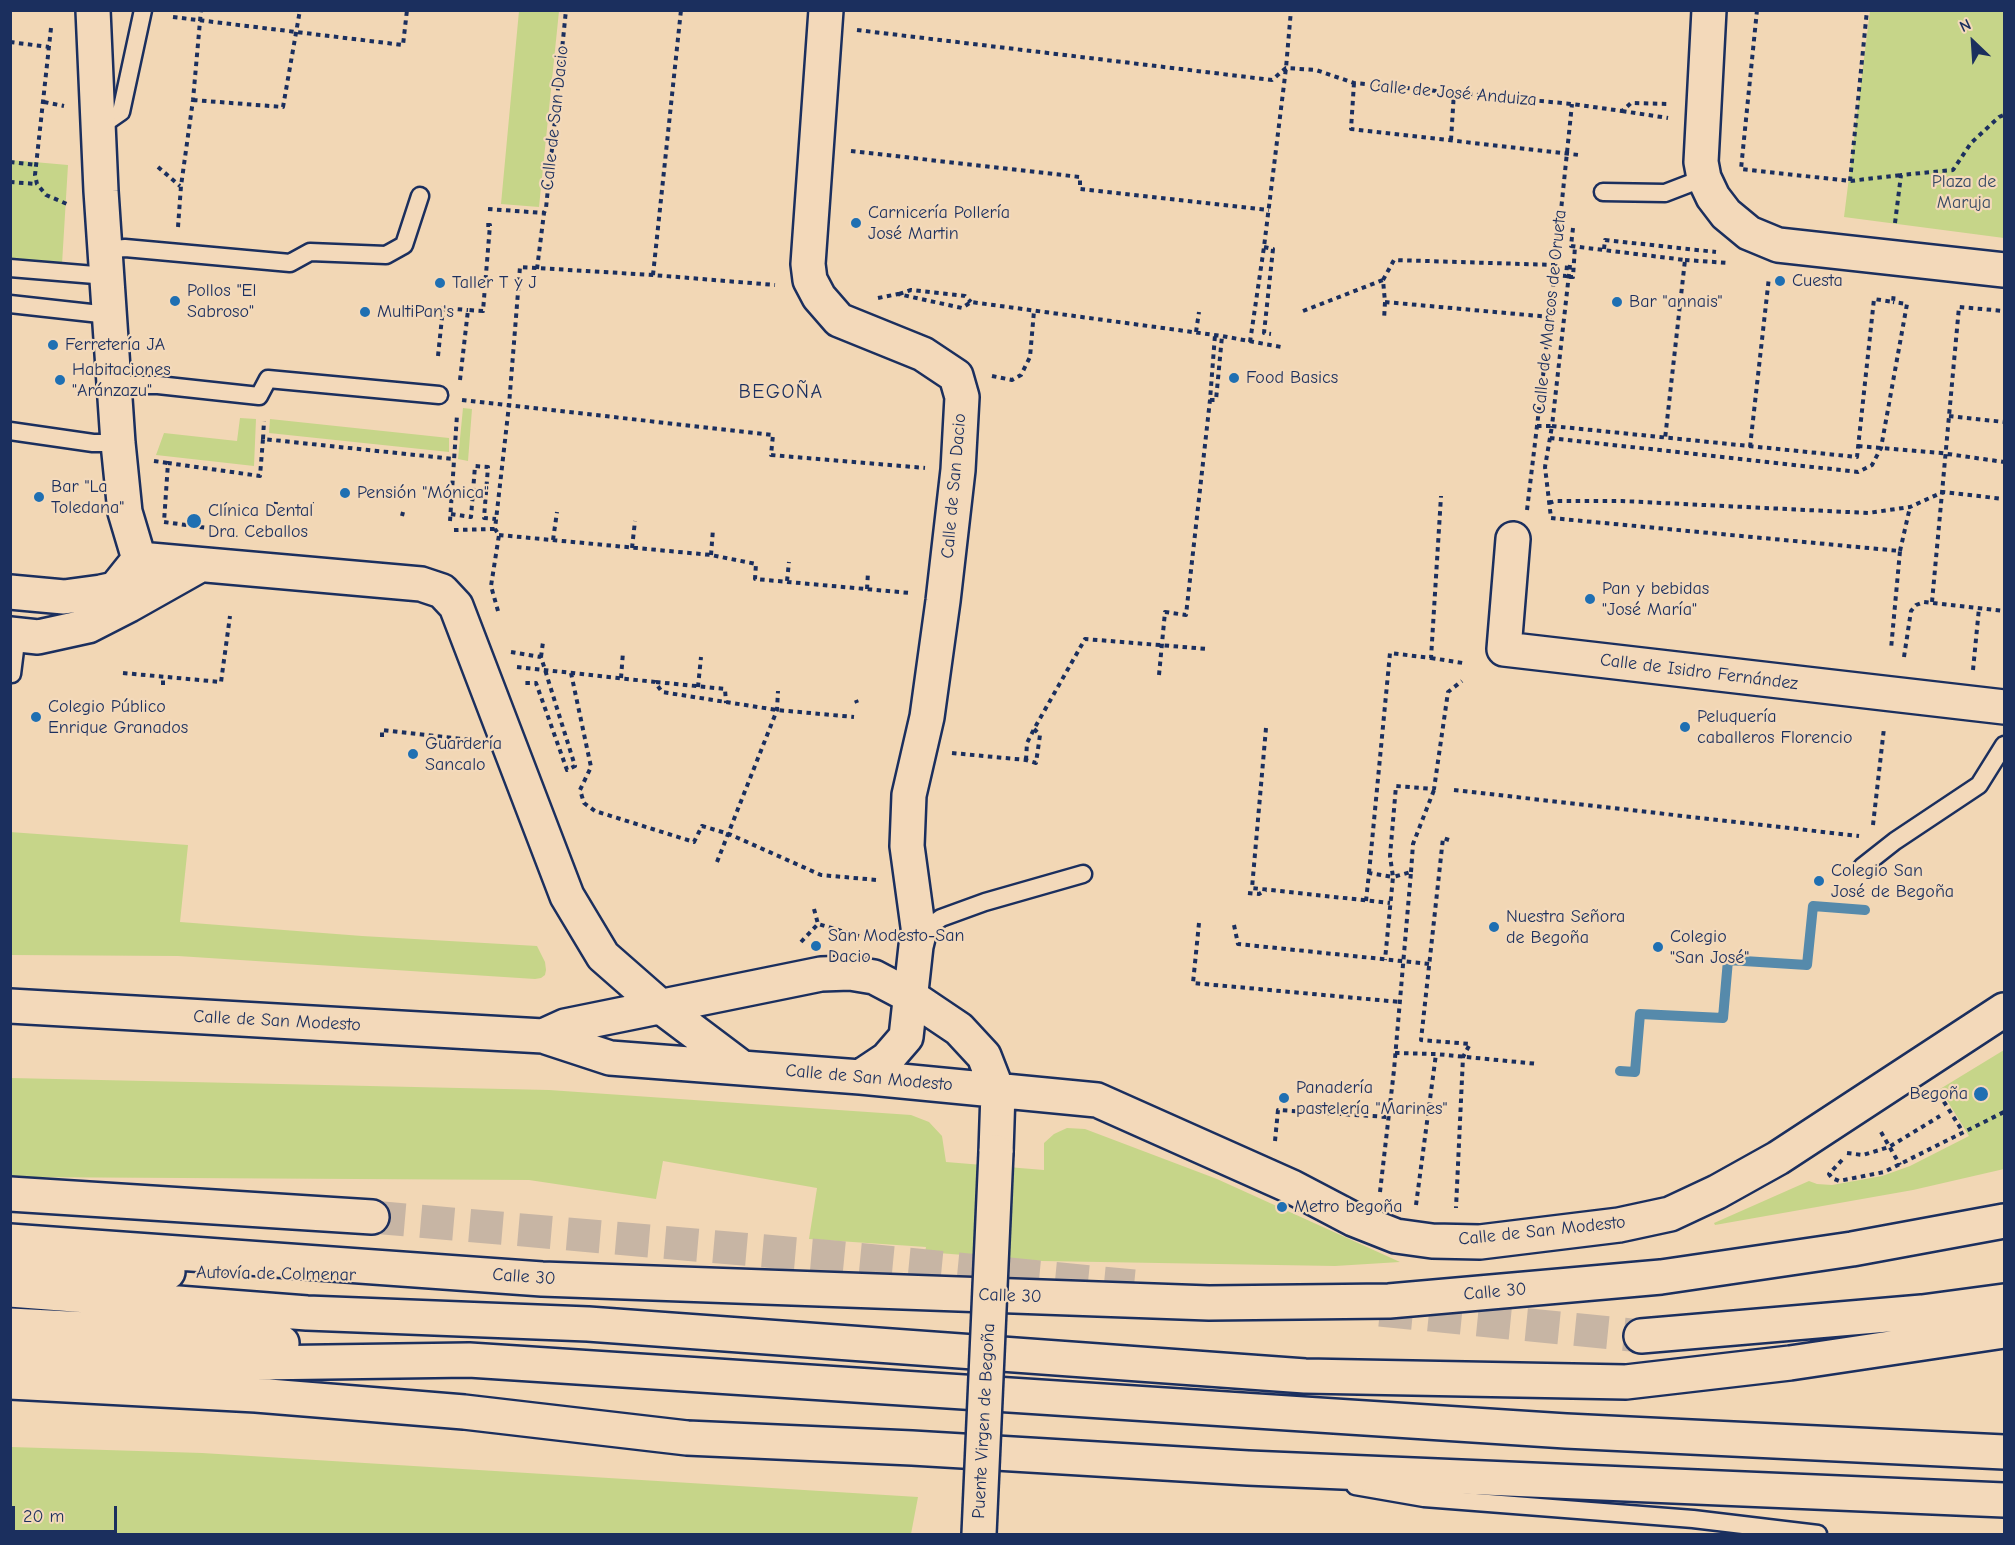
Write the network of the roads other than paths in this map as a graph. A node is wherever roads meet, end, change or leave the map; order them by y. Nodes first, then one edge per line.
1 (93, 10) edge
2 (143, 10) edge
3 (825, 10) edge
4 (1709, 10) edge
5 (99, 128) junction
6 (1702, 163) junction
7 (1603, 192) dead end
8 (420, 195) dead end
9 (106, 263) junction
10 (10, 268) edge
11 (2004, 270) edge
12 (10, 304) edge
13 (109, 315) junction
14 (113, 385) junction
15 (439, 395) dead end
16 (10, 431) edge
17 (118, 443) junction
18 (1519, 529) road end
19 (139, 560) junction
20 (200, 565) junction
21 (10, 592) edge
22 (14, 634) edge
23 (12, 674) edge
24 (2004, 706) edge
25 (2004, 745) edge
26 (1862, 867) dead end
27 (1083, 874) dead end
28 (920, 934) junction
29 (910, 996) junction
30 (10, 1006) edge
31 (660, 1006) junction
32 (2004, 1010) edge
33 (543, 1035) junction
34 (741, 1066) junction
35 (860, 1077) junction
36 (998, 1092) junction
37 (1051, 1096) junction
38 (996, 1152) junction
39 (10, 1194) edge
40 (372, 1217) tunnel mouth
41 (2004, 1221) edge
42 (10, 1241) edge
43 (10, 1269) edge
44 (542, 1279) junction
45 (10, 1290) edge
46 (2004, 1301) edge
47 (10, 1325) edge
48 (2004, 1331) edge
49 (1641, 1336) tunnel mouth
50 (10, 1353) edge
51 (469, 1360) junction
52 (10, 1382) edge
53 (10, 1405) edge
54 (464, 1412) junction
55 (2004, 1452) edge
56 (1248, 1468) junction
57 (2004, 1500) edge
58 (979, 1534) edge
59 (1818, 1534) edge

1 - 5 main road
2 - 5 lane
3 - 28 main road, Calle de San Dacio
4 - 6 main road
5 - 9 main road
6 - 7 lane
6 - 11 main road
8 - 9 lane
9 - 10 lane
9 - 13 main road
12 - 13 lane
13 - 14 main road
14 - 15 lane
14 - 17 main road
16 - 17 lane
17 - 19 main road
18 - 24 main road, Calle de Isidro Fernández
19 - 20 main road
19 - 21 main road
20 - 22 main road
20 - 31 main road
22 - 23 lane
25 - 26 lane
27 - 28 lane
28 - 29 main road, Calle de San Dacio
29 - 31 main road, Calle de San Modesto
29 - 35 main road, Calle de San Dacio
29 - 36 main road, Calle de San Modesto
30 - 33 main road, Calle de San Modesto
31 - 33 main road, Calle de San Modesto
31 - 34 main road
32 - 37 main road, Calle de San Modesto
33 - 34 main road, Calle de San Modesto
34 - 35 main road, Calle de San Modesto
35 - 36 main road, Calle de San Modesto
36 - 37 main road, Calle de San Modesto
36 - 38 main road, Puente Virgen de Begoña
37 - 38 main road
38 - 58 main road, Puente Virgen de Begoña, bridge
39 - 40 main road
41 - 44 main road, Calle 30
42 - 44 main road, Calle 30
43 - 44 main road, Autovía de Colmenar
45 - 48 main road
46 - 49 main road
47 - 51 main road
50 - 51 main road
51 - 55 main road
52 - 54 main road
53 - 54 main road
54 - 56 main road
56 - 57 main road
56 - 59 lane

